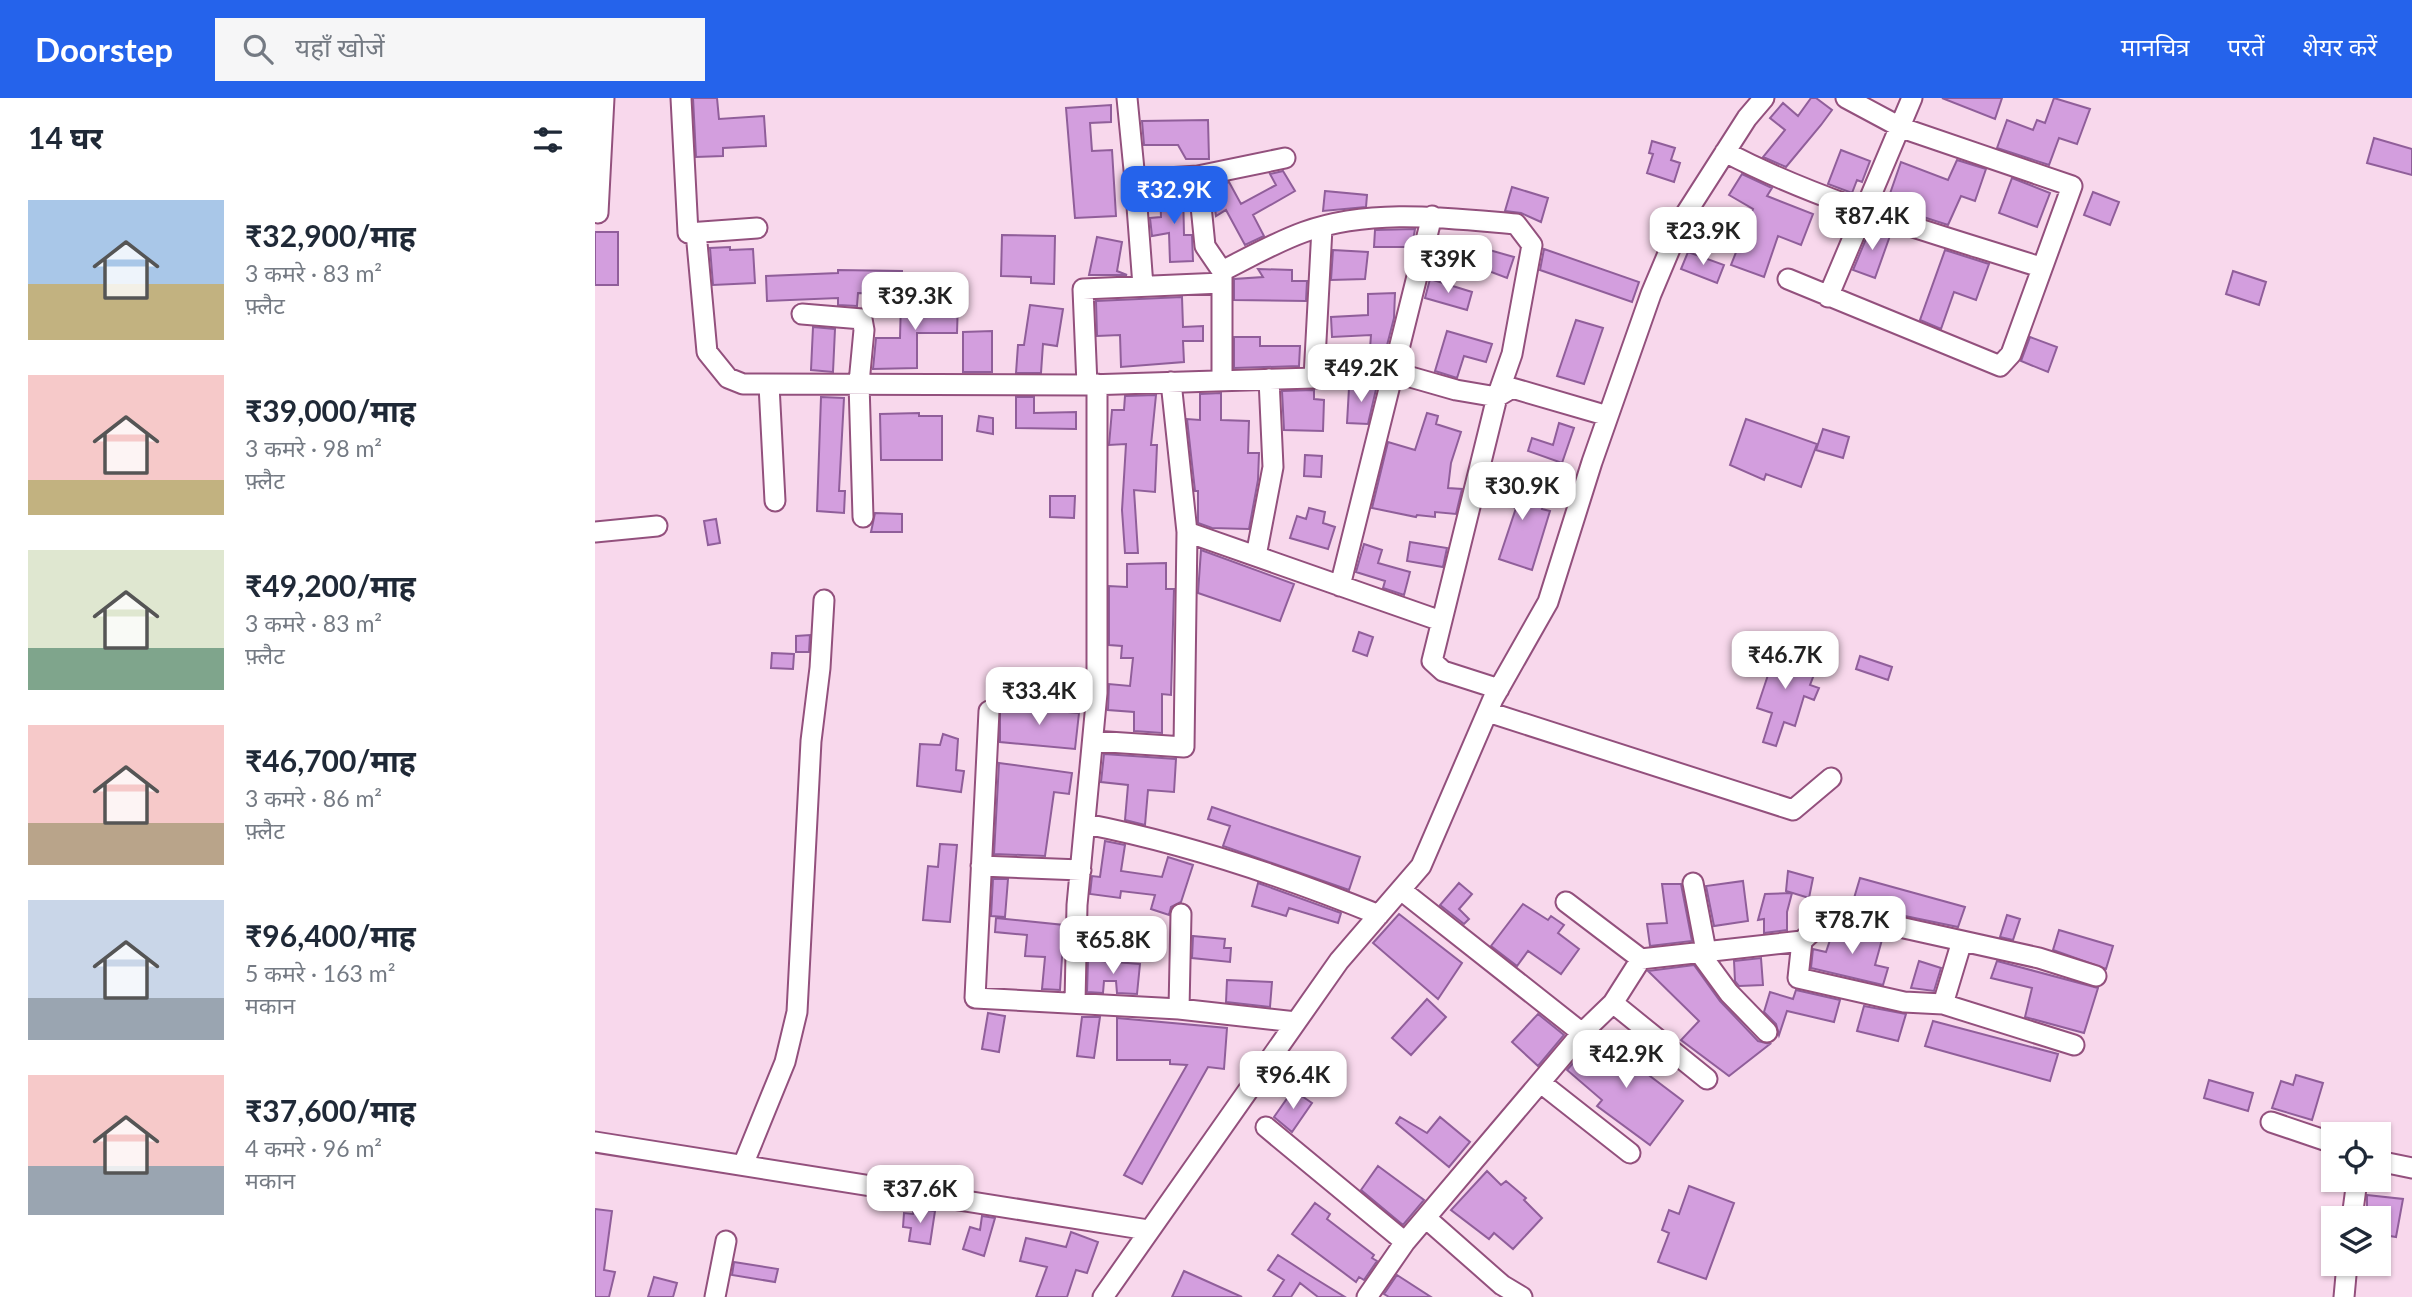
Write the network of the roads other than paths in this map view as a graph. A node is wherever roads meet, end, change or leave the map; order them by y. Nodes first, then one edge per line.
1 (604, 98) edge
2 (681, 98) edge
3 (1127, 98) edge
4 (1764, 98) edge
5 (1846, 98) edge
6 (1912, 98) edge
7 (1902, 128) junction
8 (1725, 152) junction
9 (1285, 158) dead end
10 (1198, 176) junction
11 (1135, 180) junction
12 (1866, 212) junction
13 (599, 213) dead end
14 (1432, 216) junction
15 (757, 228) dead end
16 (1322, 228) junction
17 (696, 232) junction
18 (2040, 267) junction
19 (1221, 277) junction
20 (1788, 279) dead end
21 (1143, 286) junction
22 (1828, 297) junction
23 (802, 314) dead end
24 (1393, 372) junction
25 (1314, 378) junction
26 (1269, 379) junction
27 (1222, 381) junction
28 (1171, 382) junction
29 (859, 383) junction
30 (1092, 384) junction
31 (769, 385) junction
32 (1497, 397) junction
33 (1608, 416) junction
34 (775, 501) dead end
35 (863, 517) dead end
36 (657, 526) dead end
37 (595, 532) edge
38 (1187, 532) junction
39 (1256, 556) junction
40 (1340, 586) junction
41 (824, 600) dead end
42 (1441, 621) junction
43 (1499, 689) junction
44 (989, 711) dead end
45 (1488, 712) junction
46 (1093, 741) junction
47 (1831, 778) dead end
48 (1086, 824) junction
49 (981, 866) junction
50 (1081, 870) junction
51 (1693, 883) dead end
52 (1401, 890) junction
53 (1566, 902) dead end
54 (1181, 914) dead end
55 (1379, 915) junction
56 (1802, 941) junction
57 (1962, 941) junction
58 (1703, 952) junction
59 (1641, 959) junction
60 (2096, 976) dead end
61 (1075, 1003) junction
62 (1613, 1003) junction
63 (1943, 1004) junction
64 (1179, 1009) junction
65 (1296, 1022) junction
66 (1767, 1032) dead end
67 (1582, 1033) junction
68 (2074, 1045) dead end
69 (1707, 1079) dead end
70 (1541, 1083) junction
71 (2271, 1122) dead end
72 (1266, 1127) dead end
73 (2321, 1139) edge
74 (595, 1142) edge
75 (1630, 1153) dead end
76 (2391, 1164) edge
77 (743, 1165) junction
78 (2412, 1168) edge
79 (1427, 1219) junction
80 (1148, 1230) junction
81 (726, 1241) dead end
82 (1405, 1242) junction
83 (2346, 1276) edge
84 (715, 1297) edge
85 (1103, 1297) edge
86 (1367, 1297) edge
87 (1522, 1297) edge
88 (2344, 1297) edge

1 - 13 street
2 - 17 street
3 - 11 street
4 - 8 street
5 - 7 street
6 - 7 street
7 - 12 street
7 - 18 street
8 - 12 street
8 - 33 street
9 - 10 street
10 - 11 street
10 - 19 street
11 - 21 street
12 - 18 street
12 - 22 street
14 - 16 street
14 - 24 street
14 - 32 street
15 - 17 street
16 - 19 street
16 - 25 street
17 - 31 street
18 - 22 street
19 - 21 street
19 - 27 street
20 - 22 street
21 - 30 street
23 - 29 street
24 - 25 street
24 - 32 street
24 - 40 street
25 - 26 street
26 - 27 street
26 - 39 street
27 - 28 street
28 - 30 street
28 - 38 street
29 - 30 street
29 - 31 street
29 - 35 street
30 - 46 street
31 - 34 street
32 - 33 street
32 - 42 street
33 - 43 street
36 - 37 street
38 - 39 street
38 - 46 street
39 - 40 street
40 - 42 street
41 - 77 street
42 - 43 street
43 - 45 street
44 - 49 street
45 - 47 street
45 - 52 street
46 - 48 street
48 - 50 street
48 - 55 street
49 - 50 street
49 - 61 street
50 - 61 street
51 - 58 street
52 - 55 street
52 - 67 street
53 - 59 street
54 - 64 street
55 - 65 street
56 - 57 street
56 - 58 street
56 - 63 street
57 - 60 street
57 - 63 street
58 - 59 street
58 - 66 street
59 - 62 street
61 - 64 street
62 - 67 street
62 - 69 street
63 - 68 street
64 - 65 street
65 - 80 street
67 - 70 street
70 - 75 street
70 - 79 street
71 - 73 street
72 - 82 street
74 - 77 street
76 - 78 street
77 - 80 street
79 - 82 street
79 - 87 street
80 - 85 street
81 - 84 street
82 - 86 street
83 - 88 street

